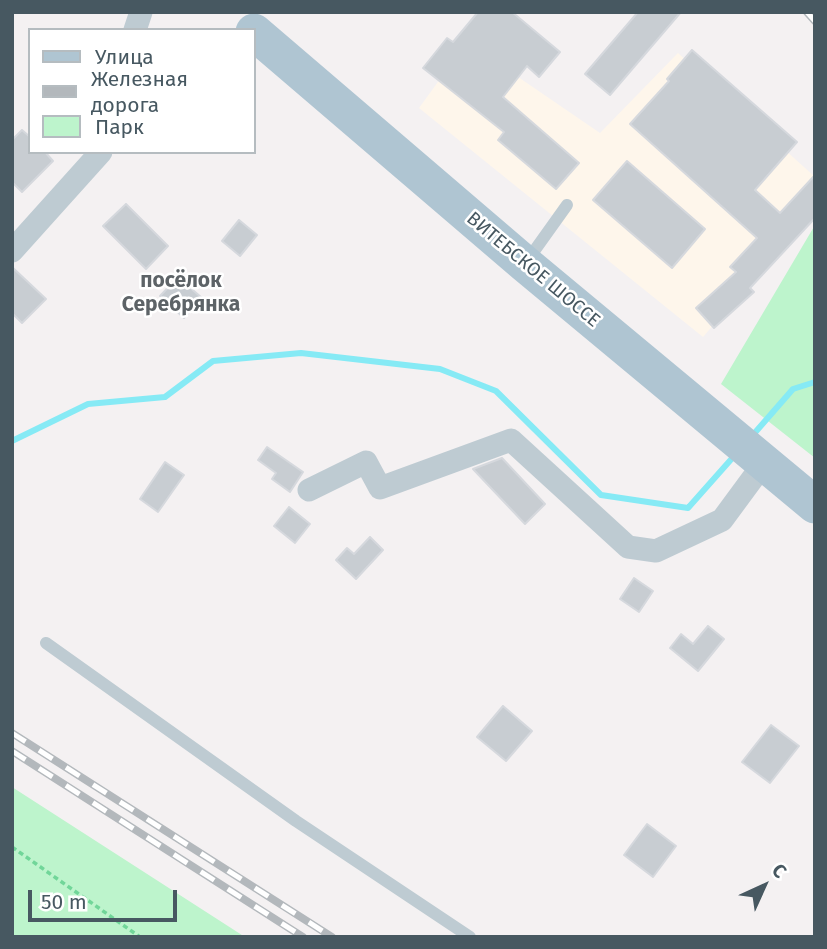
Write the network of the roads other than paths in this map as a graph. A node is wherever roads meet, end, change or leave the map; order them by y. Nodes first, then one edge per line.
1 (231, 12) edge
2 (250, 28) edge
3 (256, 34) edge
4 (100, 154) edge
5 (567, 205) dead end
6 (12, 251) edge
7 (525, 264) junction
8 (764, 463) junction
9 (309, 490) dead end
10 (815, 505) edge
11 (46, 643) dead end
12 (470, 937) edge

1 - 2 main road, ВИТЕБСКОЕ ШОССЕ
3 - 7 main road, ВИТЕБСКОЕ ШОССЕ
4 - 6 street
5 - 7 lane
7 - 8 main road, ВИТЕБСКОЕ ШОССЕ
8 - 9 street
8 - 10 main road, ВИТЕБСКОЕ ШОССЕ
11 - 12 lane

